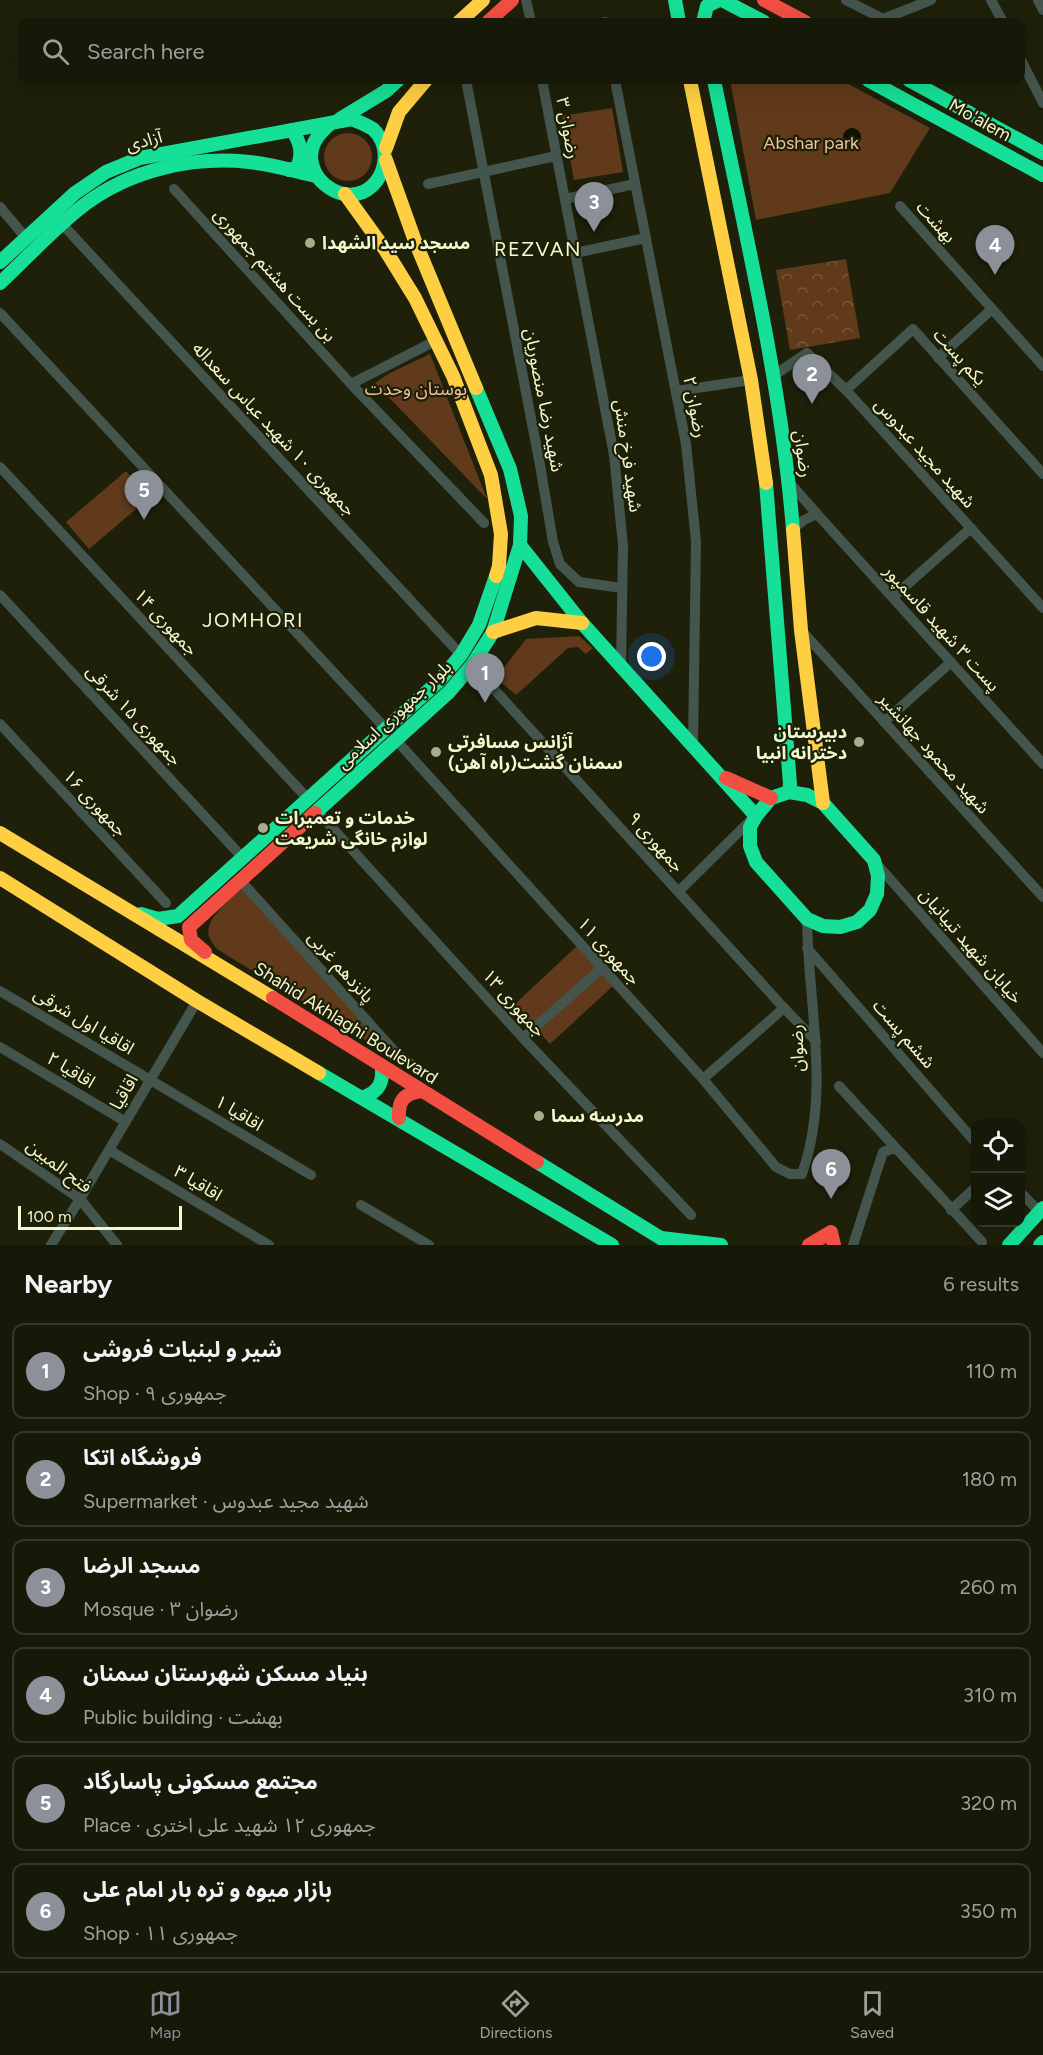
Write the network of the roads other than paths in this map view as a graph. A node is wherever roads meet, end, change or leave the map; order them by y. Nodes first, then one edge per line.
1 (483, 0) edge
2 (512, 0) edge
3 (526, 0) edge
4 (675, 0) edge
5 (721, 0) edge
6 (764, 0) edge
7 (931, 0) edge
8 (991, 0) edge
9 (1038, 0) edge
10 (852, 2) edge
11 (909, 4) edge
12 (1043, 10) edge
13 (463, 18) edge
14 (492, 18) edge
15 (530, 18) edge
16 (678, 18) edge
17 (704, 18) edge
18 (756, 18) edge
19 (798, 18) edge
20 (882, 18) edge
21 (886, 18) edge
22 (1001, 18) edge
23 (1025, 68) edge
24 (394, 84) edge
25 (423, 84) edge
26 (467, 84) edge
27 (543, 84) edge
28 (616, 84) edge
29 (691, 84) edge
30 (715, 84) edge
31 (875, 84) edge
32 (916, 84) edge
33 (1043, 103) edge
34 (335, 121) junction
35 (292, 130) junction
36 (1043, 153) edge
37 (386, 154) junction
38 (556, 156) junction
39 (289, 170) junction
40 (484, 172) junction
41 (1043, 175) edge
42 (316, 176) junction
43 (428, 184) dead end
44 (635, 184) junction
45 (174, 189) dead end
46 (345, 194) junction
47 (565, 199) junction
48 (900, 206) dead end
49 (0, 207) edge
50 (63, 225) junction
51 (26, 238) junction
52 (646, 238) junction
53 (575, 253) junction
54 (0, 262) edge
55 (0, 283) edge
56 (992, 309) junction
57 (0, 313) edge
58 (437, 340) junction
59 (938, 358) junction
60 (1043, 366) edge
61 (469, 368) junction
62 (453, 376) junction
63 (773, 376) junction
64 (751, 380) junction
65 (351, 384) junction
66 (846, 390) junction
67 (676, 391) junction
68 (0, 467) edge
69 (1043, 474) edge
70 (789, 482) junction
71 (817, 514) junction
72 (484, 523) dead end
73 (971, 528) junction
74 (793, 529) junction
75 (520, 545) junction
76 (622, 588) junction
77 (0, 596) edge
78 (892, 597) junction
79 (1043, 608) edge
80 (582, 623) junction
81 (801, 630) junction
82 (493, 632) junction
83 (461, 655) junction
84 (951, 663) junction
85 (472, 665) junction
86 (621, 667) junction
87 (884, 722) junction
88 (0, 724) edge
89 (386, 729) junction
90 (396, 740) junction
91 (693, 745) junction
92 (1043, 764) edge
93 (721, 776) junction
94 (789, 792) junction
95 (771, 798) junction
96 (308, 799) junction
97 (823, 803) junction
98 (317, 811) junction
99 (756, 816) junction
100 (0, 833) edge
101 (243, 858) junction
102 (873, 860) junction
103 (0, 878) edge
104 (240, 880) junction
105 (679, 891) junction
106 (1043, 897) edge
107 (166, 903) dead end
108 (127, 910) junction
109 (178, 916) junction
110 (807, 920) junction
111 (189, 927) junction
112 (807, 948) junction
113 (217, 964) junction
114 (602, 968) junction
115 (0, 991) edge
116 (197, 1000) junction
117 (784, 1008) junction
118 (523, 1038) junction
119 (816, 1041) junction
120 (0, 1047) edge
121 (1043, 1053) edge
122 (382, 1066) junction
123 (423, 1072) dead end
124 (151, 1079) junction
125 (703, 1079) junction
126 (839, 1086) dead end
127 (421, 1090) junction
128 (364, 1097) junction
129 (399, 1118) junction
130 (126, 1122) junction
131 (971, 1138) edge
132 (0, 1144) edge
133 (895, 1148) junction
134 (109, 1150) junction
135 (802, 1174) joint
136 (311, 1175) dead end
137 (971, 1191) edge
138 (1025, 1196) edge
139 (80, 1199) junction
140 (361, 1205) dead end
141 (951, 1209) junction
142 (1041, 1210) edge
143 (691, 1215) dead end
144 (659, 1238) junction
145 (982, 1242) dead end
146 (51, 1245) edge
147 (117, 1245) edge
148 (269, 1245) edge
149 (429, 1245) edge
150 (612, 1245) edge
151 (672, 1245) edge
152 (721, 1245) edge
153 (808, 1245) edge
154 (834, 1245) edge
155 (853, 1245) edge
156 (1010, 1245) edge

1 - 13 street
2 - 14 street
3 - 15 street
4 - 16 street
5 - 17 street
5 - 18 street
6 - 19 street
7 - 11 street
8 - 22 street
9 - 12 street
10 - 20 street
11 - 21 street
23 - 33 street
24 - 34 street
25 - 37 street
26 - 40 street, شهید رضا منصوریان
27 - 38 street, رضوان ۳
28 - 44 street, رضوان ۲
29 - 64 street
30 - 63 street, رضوان
31 - 41 street, Mo'alem
32 - 36 street, Mo'alem
34 - 35 street, آزادی
34 - 37 street
34 - 42 street
35 - 39 street
35 - 51 street, آزادی
37 - 46 street
37 - 61 street, بلوار جمهوری اسلامی
38 - 40 street
38 - 47 street, رضوان ۳
39 - 42 street, آزادی
39 - 50 street, آزادی
40 - 43 street
40 - 76 street, شهید رضا منصوریان
42 - 46 street
44 - 47 street
44 - 52 street, رضوان ۲
45 - 65 street, بن بست هشتم جمهوری
46 - 58 street, بلوار جمهوری اسلامی
47 - 53 street, رضوان ۳
48 - 56 street, بهشت
49 - 51 street
50 - 55 street, آزادی
50 - 83 street, جمهوری ۱۰ شهید عباس سعداله
51 - 54 street, آزادی
52 - 53 street
52 - 67 street, رضوان ۲
53 - 76 street, شهید فرخ منش
56 - 59 street
56 - 60 street, بهشت
57 - 89 street
58 - 62 street, بلوار جمهوری اسلامی
58 - 65 street
59 - 66 street, یکم پست
59 - 69 street, یکم پست
61 - 62 street
61 - 75 street, بلوار جمهوری اسلامی
62 - 83 street, بلوار جمهوری اسلامی
63 - 66 street, شهید مجید عبدوس
63 - 70 street, رضوان
64 - 67 street
64 - 94 street
65 - 72 street, بن بست هشتم جمهوری
66 - 73 street, شهید مجید عبدوس
67 - 91 street, رضوان ۲
68 - 96 street, جمهوری ۱۴
70 - 71 street, پست ۳ شهید قاسمپور
70 - 74 street, رضوان
71 - 74 street
71 - 78 street, پست ۳ شهید قاسمپور
73 - 78 street
73 - 79 street, شهید مجید عبدوس
74 - 81 street, رضوان
75 - 80 street
75 - 82 street, بلوار جمهوری اسلامی
76 - 86 street, شهید فرخ منش
77 - 101 street, جمهوری ۱۵ شرقی
78 - 84 street, پست ۳ شهید قاسمپور
80 - 82 street
80 - 86 street
81 - 87 street, شهید محمود جهانشیر
81 - 97 street, رضوان
82 - 85 street, بلوار جمهوری اسلامی
83 - 89 street, بلوار جمهوری اسلامی
84 - 87 street
84 - 92 street, پست ۳ شهید قاسمپور
85 - 90 street, بلوار جمهوری اسلامی
85 - 105 street, جمهوری ۹
86 - 91 street
87 - 106 street, شهید محمود جهانشیر
88 - 107 street, جمهوری ۱۶
89 - 96 street, بلوار جمهوری اسلامی
90 - 98 street, بلوار جمهوری اسلامی
90 - 114 street, جمهوری ۱۱
91 - 93 street
93 - 95 street
93 - 99 street
94 - 95 street
94 - 97 street
95 - 99 street
96 - 101 street, بلوار جمهوری اسلامی
97 - 102 street
98 - 104 street, بلوار جمهوری اسلامی
98 - 118 street, جمهوری ۱۳
99 - 105 street
99 - 110 street
100 - 108 street, Shahid Akhlaghi Boulevard
101 - 109 street, بلوار جمهوری اسلامی
102 - 110 street
102 - 121 street, خیابان شهید تبیانیان
103 - 116 street
104 - 111 street, بلوار جمهوری اسلامی
104 - 123 street, پانزدهم غربی
105 - 117 street, جمهوری ۹
108 - 109 street
108 - 113 street, Shahid Akhlaghi Boulevard
109 - 111 street
110 - 112 street, رضوان
111 - 113 street
112 - 119 street, رضوان
112 - 131 street, ششم پست
113 - 122 street, Shahid Akhlaghi Boulevard
114 - 118 street
114 - 125 street, جمهوری ۱۱
115 - 124 street, اقاقیا اول شرقی
116 - 124 street, اقاقیا
116 - 128 street
117 - 119 street, جمهوری ۹
117 - 125 street
118 - 143 street, جمهوری ۱۳
119 - 135 street, رضوان
120 - 130 street, اقاقیا ۲
122 - 127 street, Shahid Akhlaghi Boulevard
122 - 128 street
124 - 130 street, اقاقیا
124 - 136 street, اقاقیا ۱
125 - 135 street, جمهوری ۱۱
126 - 133 street
127 - 129 street
127 - 144 street, Shahid Akhlaghi Boulevard
128 - 129 street
129 - 150 street
130 - 134 street, اقاقیا
132 - 139 street, فتح المبین
133 - 141 street
133 - 155 street
134 - 139 street, اقاقیا
134 - 148 street, اقاقیا ۳
137 - 141 street
138 - 142 street
139 - 146 street, اقاقیا
139 - 147 street, فتح المبین
140 - 149 street
141 - 145 street
142 - 156 street
144 - 151 street, Shahid Akhlaghi Boulevard
144 - 152 street
153 - 154 street

